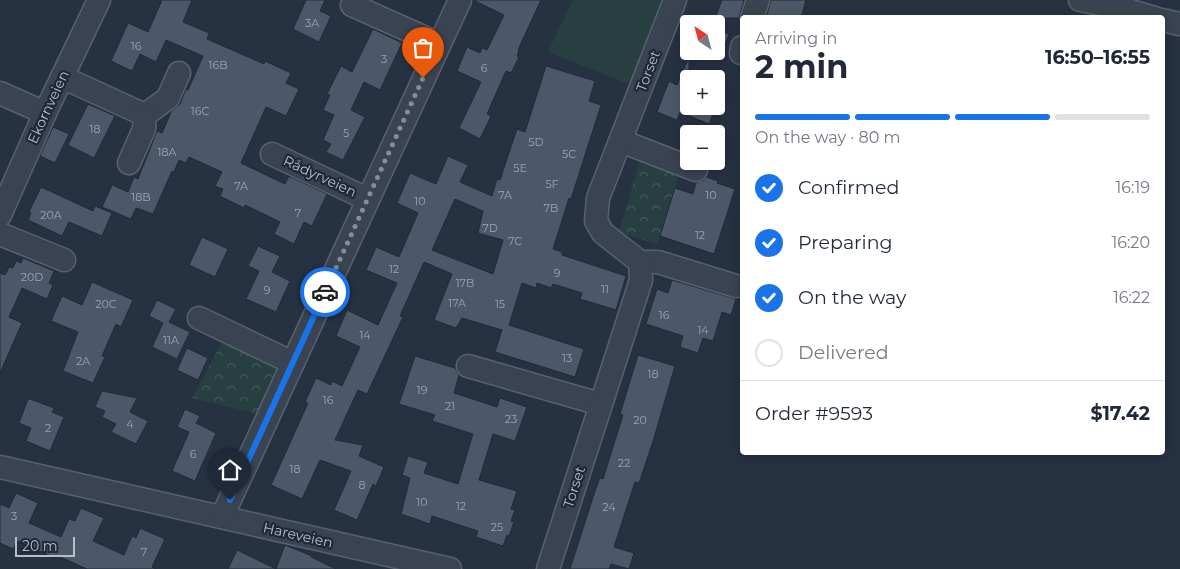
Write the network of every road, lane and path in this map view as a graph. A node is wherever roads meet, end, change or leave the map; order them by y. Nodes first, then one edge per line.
1 (99, 0) edge
2 (460, 0) edge
3 (675, 0) edge
4 (758, 0) edge
5 (1080, 0) edge
6 (352, 5) dead end
7 (753, 15) edge
8 (1144, 15) edge
9 (1165, 21) edge
10 (1180, 24) edge
11 (439, 44) junction
12 (178, 73) dead end
13 (62, 77) junction
14 (0, 93) edge
15 (45, 113) junction
16 (144, 115) junction
17 (621, 141) junction
18 (272, 154) dead end
19 (129, 164) dead end
20 (680, 164) edge
21 (368, 199) junction
22 (0, 215) edge
23 (0, 234) edge
24 (64, 260) dead end
25 (640, 262) junction
26 (736, 286) dead end
27 (198, 318) dead end
28 (293, 363) junction
29 (468, 366) dead end
30 (600, 404) junction
31 (0, 466) edge
32 (222, 517) junction
33 (450, 569) edge
34 (548, 569) edge

1 - 13 street, Ekornveien
2 - 11 street, Rådyrveien
3 - 17 street, Torset
4 - 7 street
5 - 8 street
6 - 11 street
9 - 10 street
11 - 21 street, Rådyrveien
12 - 16 street
13 - 15 street, Ekornveien
13 - 16 street
14 - 15 street
15 - 22 street, Ekornveien
16 - 19 street
17 - 20 street
17 - 25 street, Torset
18 - 21 street, Rådyrveien
21 - 28 street, Rådyrveien
23 - 24 street
25 - 26 street
25 - 30 street, Torset
27 - 28 street
28 - 32 street, Rådyrveien
29 - 30 street
30 - 34 street, Torset
31 - 32 street, Hareveien
32 - 33 street, Hareveien

